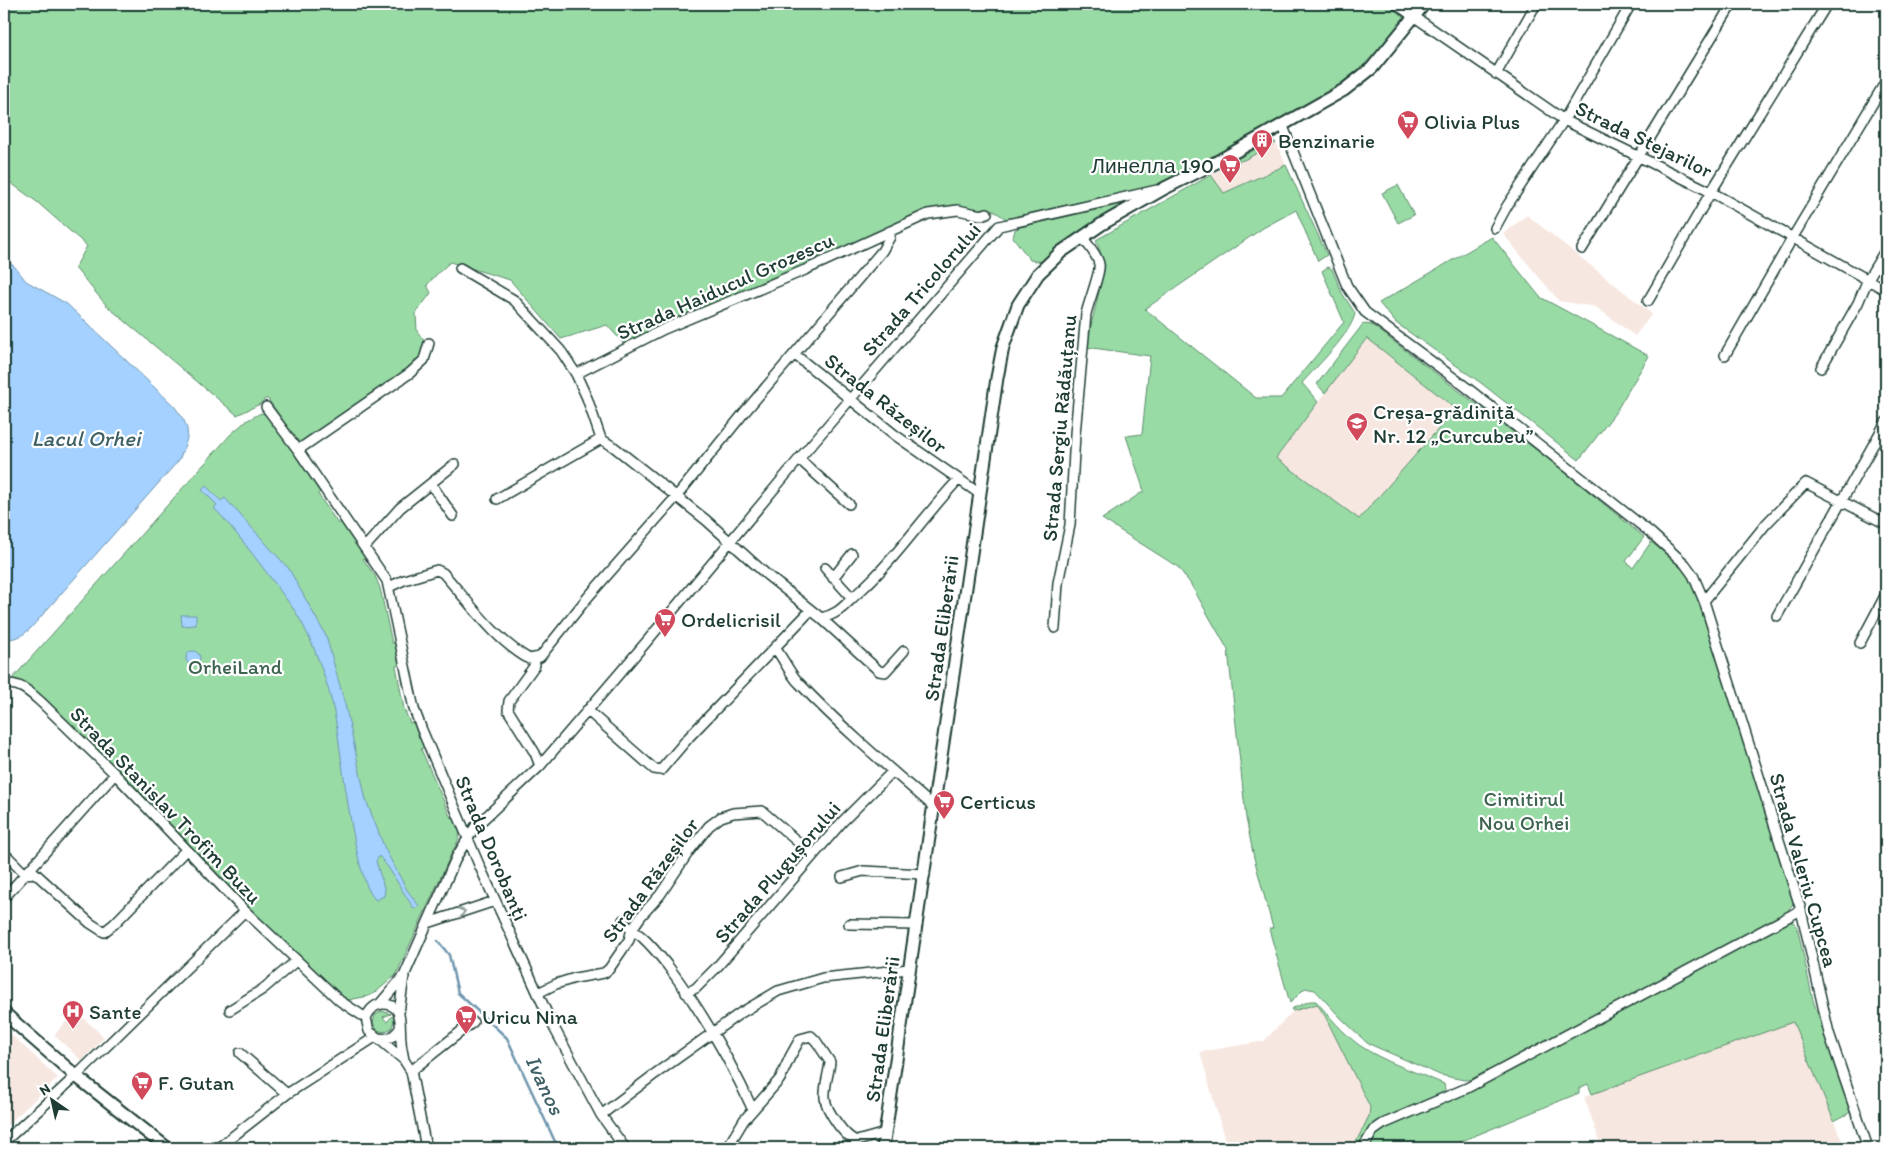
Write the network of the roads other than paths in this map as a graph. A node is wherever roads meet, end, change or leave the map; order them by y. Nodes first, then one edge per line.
1 (1396, 4) edge
2 (1424, 4) edge
3 (1536, 4) edge
4 (1631, 4) edge
5 (1732, 4) edge
6 (1828, 4) edge
7 (1415, 16) junction
8 (1496, 74) junction
9 (1886, 81) edge
10 (1564, 120) junction
11 (1282, 124) junction
12 (1639, 157) junction
13 (1165, 188) junction
14 (1711, 192) junction
15 (987, 213) dead end
16 (1495, 228) dead end
17 (890, 231) junction
18 (1082, 236) junction
19 (1793, 236) junction
20 (1582, 249) dead end
21 (1886, 249) edge
22 (460, 268) dead end
23 (1868, 279) junction
24 (1886, 290) edge
25 (1648, 301) dead end
26 (429, 343) dead end
27 (794, 354) junction
28 (1725, 355) dead end
29 (1821, 368) dead end
30 (576, 374) junction
31 (851, 398) junction
32 (266, 407) dead end
33 (1886, 422) edge
34 (600, 439) junction
35 (298, 450) junction
36 (799, 458) junction
37 (455, 464) dead end
38 (958, 480) junction
39 (431, 484) junction
40 (980, 494) junction
41 (676, 497) junction
42 (496, 499) dead end
43 (1842, 500) junction
44 (849, 504) dead end
45 (453, 516) dead end
46 (1886, 524) edge
47 (730, 541) junction
48 (365, 547) junction
49 (852, 554) dead end
50 (824, 568) dead end
51 (833, 578) junction
52 (389, 587) junction
53 (1886, 594) edge
54 (852, 598) junction
55 (1704, 601) junction
56 (810, 611) junction
57 (1776, 616) dead end
58 (820, 618) junction
59 (1055, 628) dead end
60 (1860, 643) dead end
61 (775, 648) junction
62 (904, 651) dead end
63 (534, 659) junction
64 (4, 685) edge
65 (587, 710) junction
66 (540, 766) junction
67 (892, 771) junction
68 (115, 774) junction
69 (933, 806) junction
70 (468, 838) junction
71 (186, 850) junction
72 (4, 853) edge
73 (813, 855) junction
74 (25, 874) junction
75 (924, 874) junction
76 (842, 877) dead end
77 (4, 898) edge
78 (495, 901) junction
79 (1801, 910) junction
80 (245, 911) junction
81 (623, 920) dead end
82 (428, 923) junction
83 (850, 924) dead end
84 (917, 925) junction
85 (632, 929) junction
86 (296, 962) junction
87 (909, 969) junction
88 (404, 976) junction
89 (538, 993) junction
90 (686, 993) junction
91 (379, 1005) junction
92 (230, 1010) dead end
93 (399, 1013) junction
94 (4, 1014) edge
95 (366, 1018) junction
96 (473, 1022) dead end
97 (400, 1028) junction
98 (712, 1033) junction
99 (376, 1038) junction
100 (240, 1053) dead end
101 (404, 1060) junction
102 (411, 1071) junction
103 (76, 1076) junction
104 (288, 1094) junction
105 (753, 1110) junction
106 (601, 1115) junction
107 (886, 1133) junction
108 (4, 1142) edge
109 (167, 1148) edge
110 (218, 1148) edge
111 (426, 1148) edge
112 (625, 1148) edge
113 (727, 1148) edge
114 (883, 1148) edge
115 (1363, 1148) edge
116 (1868, 1148) edge

1 - 7 street, Strada Stejarilor
2 - 7 street, Strada Eliberării
3 - 8 street
4 - 10 street
5 - 12 street
6 - 14 street
7 - 8 street, Strada Stejarilor
7 - 11 street, Strada Eliberării
8 - 10 street, Strada Stejarilor
9 - 19 street
10 - 12 street, Strada Stejarilor
10 - 16 street
11 - 13 street, Strada Eliberării
11 - 55 street, Strada Valeriu Cupcea
12 - 14 street, Strada Stejarilor
12 - 20 street
13 - 18 street, Strada Eliberării
13 - 31 street, Strada Tricolorului
14 - 19 street, Strada Stejarilor
14 - 25 street
15 - 17 street, Strada Haiducul Grozescu
17 - 27 street
17 - 30 street, Strada Haiducul Grozescu
18 - 40 street, Strada Eliberării
18 - 59 street, Strada Sergiu Rădăuțanu
19 - 23 street, Strada Stejarilor
19 - 28 street
21 - 23 street
22 - 30 street
23 - 24 street, Strada Stejarilor
23 - 29 street
26 - 35 street
27 - 31 street, Strada Răzeșilor
27 - 41 street
30 - 34 street
31 - 36 street, Strada Tricolorului
31 - 38 street, Strada Răzeșilor
32 - 35 street, Strada Dorobanți
33 - 43 street
34 - 41 street
34 - 42 street
35 - 48 street, Strada Dorobanți
36 - 44 street
36 - 47 street, Strada Tricolorului
37 - 39 street
38 - 40 street, Strada Răzeșilor
38 - 54 street, Strada Răzeșilor
39 - 45 street
39 - 48 street
40 - 69 street, Strada Eliberării
41 - 47 street
41 - 63 street
43 - 46 street
43 - 55 street
43 - 57 street
47 - 56 street
47 - 65 street, Strada Tricolorului
48 - 52 street, Strada Dorobanți
49 - 51 street
50 - 51 street
51 - 54 street
52 - 63 street
52 - 70 street, Strada Dorobanți
53 - 60 street
54 - 58 street, Strada Răzeșilor
55 - 79 street, Strada Valeriu Cupcea
56 - 58 street
56 - 61 street
58 - 62 street
61 - 65 street
61 - 67 street
63 - 66 street
64 - 68 street, Strada Stanislav Trofim Buzu
65 - 66 street, Strada Tricolorului
66 - 70 street, Strada Tricolorului
67 - 69 street
67 - 73 street, Strada Plugușorului
68 - 71 street, Strada Stanislav Trofim Buzu
68 - 74 street
69 - 75 street, Strada Eliberării
70 - 78 street, Strada Dorobanți
70 - 82 street, Strada Tricolorului
71 - 74 street
71 - 80 street, Strada Stanislav Trofim Buzu
72 - 74 street
73 - 85 street, Strada Răzeșilor
73 - 90 street, Strada Plugușorului
74 - 77 street
75 - 76 street
75 - 84 street, Strada Eliberării
82 -> 78 street
78 - 89 street, Strada Dorobanți
79 - 115 street
79 - 116 street, Strada Valeriu Cupcea
80 - 86 street, Strada Stanislav Trofim Buzu
80 - 103 street
81 - 85 street
82 - 88 street, Strada Tricolorului
83 - 84 street
84 - 87 street, Strada Eliberării
85 - 89 street, Strada Răzeșilor
85 - 90 street
86 - 92 street
86 - 95 street, Strada Stanislav Trofim Buzu
87 - 98 street
87 - 107 street, Strada Eliberării
88 - 91 street, Strada Tricolorului
88 - 93 street, Strada Tricolorului
89 - 106 street, Strada Dorobanți
90 - 98 street
91 - 93 street
91 - 95 street
93 - 97 street
94 - 103 street
95 - 99 street
96 - 102 street
97 - 99 street
97 - 101 street
98 - 105 street
98 - 106 street
99 - 101 street
99 - 104 street
100 - 104 street
101 - 102 street
102 - 111 street
103 - 108 street
103 - 109 street
104 - 110 street
105 - 107 street
105 - 113 street
106 - 112 street, Strada Dorobanți
107 - 114 street, Strada Eliberării

